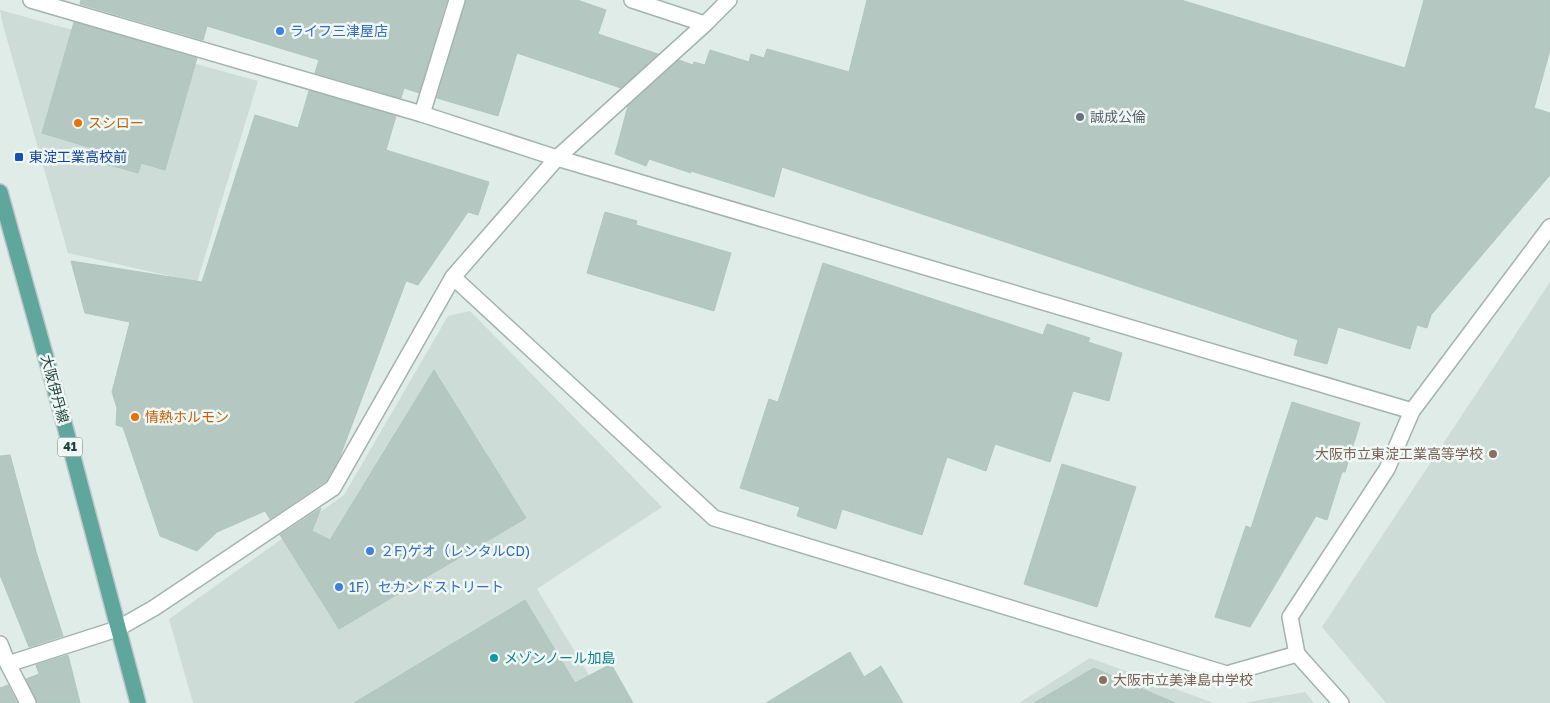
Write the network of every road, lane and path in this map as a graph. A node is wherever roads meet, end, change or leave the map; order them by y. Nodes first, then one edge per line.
1 (30, 0) edge
2 (457, 0) edge
3 (632, 0) edge
4 (729, 0) edge
5 (705, 24) junction
6 (422, 114) junction
7 (557, 158) junction
8 (0, 192) edge
9 (1550, 227) edge
10 (453, 277) junction
11 (1412, 410) junction
12 (117, 629) junction
13 (0, 644) edge
14 (1297, 654) junction
15 (8, 664) junction
16 (28, 703) edge
17 (138, 703) edge
18 (1341, 703) edge

1 - 6 street
2 - 6 street
3 - 5 street
4 - 5 street
5 - 7 street
6 - 7 street
7 - 10 street
7 - 11 street
8 - 12 main road, 大阪伊丹線 / 41
9 - 11 street
10 - 12 street
10 - 14 street
11 - 14 street
12 - 15 street
12 - 17 main road, 大阪伊丹線 / 41
13 - 15 street
14 - 18 street
15 - 16 street

